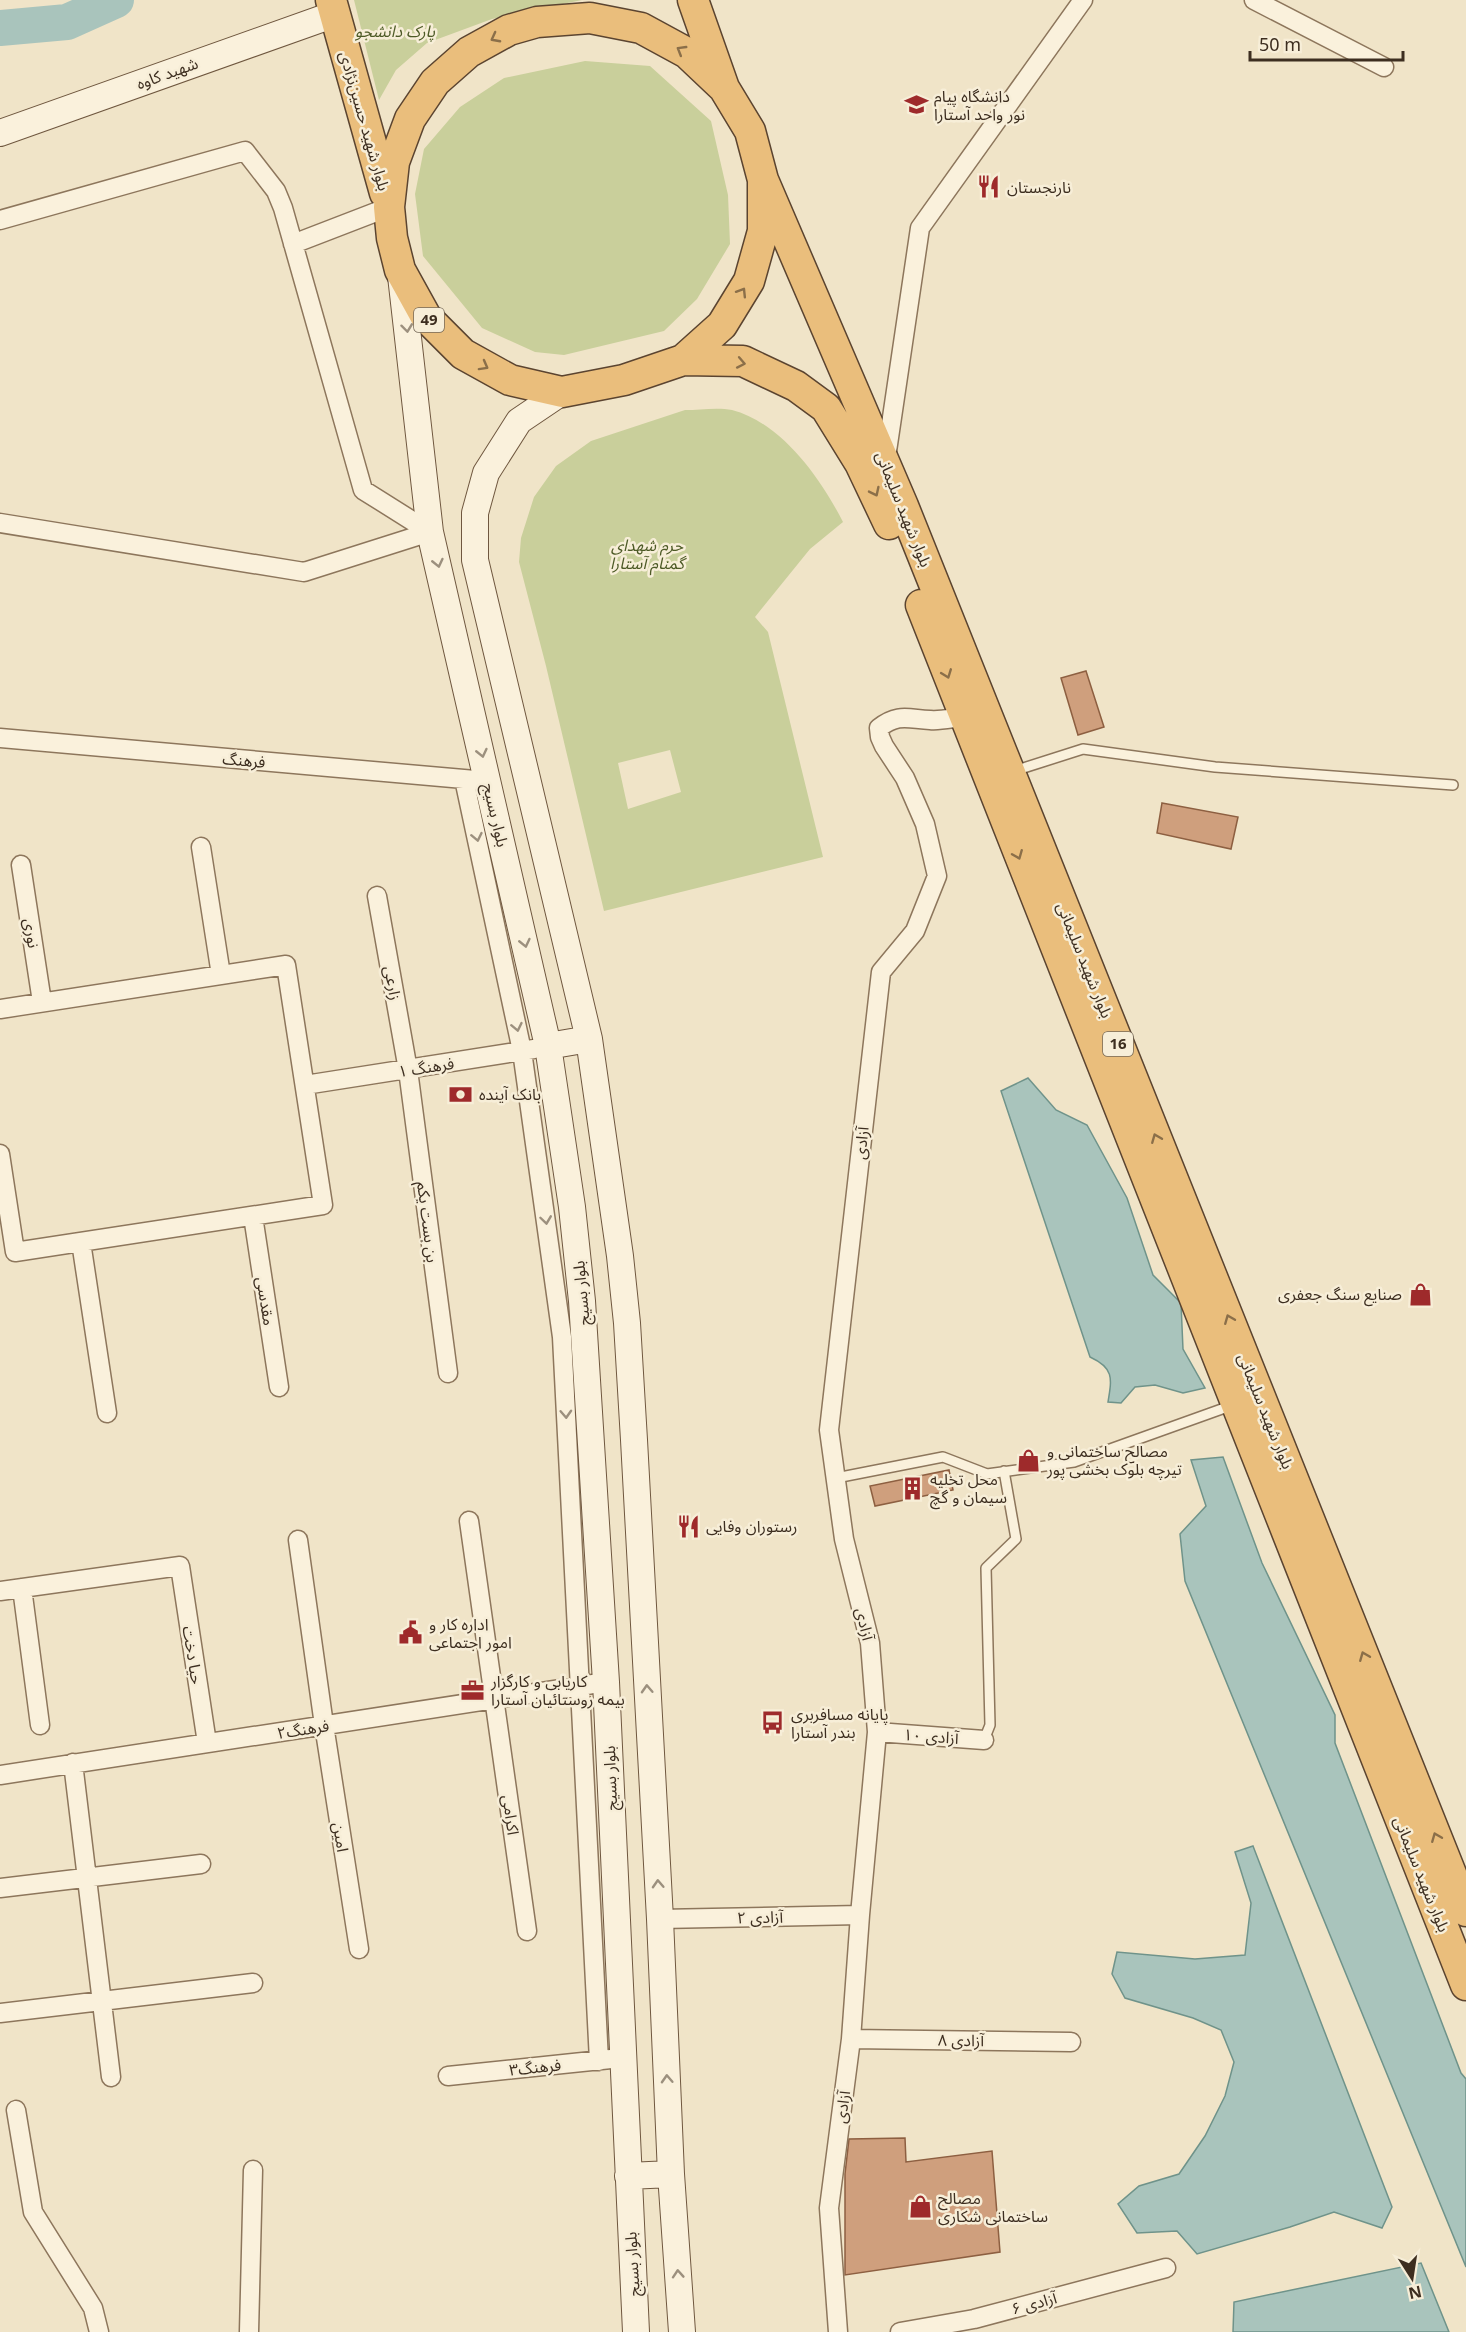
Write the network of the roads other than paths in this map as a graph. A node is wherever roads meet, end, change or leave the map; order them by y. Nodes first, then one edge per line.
1 (693, 0) edge
2 (1083, 0) edge
3 (1254, 0) edge
4 (333, 7) edge
5 (1384, 67) dead end
6 (724, 88) junction
7 (0, 133) edge
8 (764, 180) junction
9 (389, 207) junction
10 (0, 220) edge
11 (293, 244) junction
12 (400, 270) junction
13 (683, 360) junction
14 (562, 392) junction
15 (885, 462) junction
16 (0, 523) edge
17 (430, 532) junction
18 (963, 717) junction
19 (0, 738) edge
20 (1009, 773) junction
21 (477, 780) junction
22 (1453, 785) dead end
23 (201, 847) dead end
24 (21, 865) dead end
25 (377, 896) dead end
26 (221, 975) junction
27 (42, 1002) junction
28 (0, 1009) edge
29 (590, 1039) junction
30 (548, 1046) junction
31 (522, 1051) junction
32 (408, 1070) junction
33 (305, 1085) junction
34 (0, 1154) edge
35 (253, 1216) junction
36 (81, 1242) junction
37 (448, 1373) dead end
38 (279, 1387) dead end
39 (1236, 1404) junction
40 (107, 1413) dead end
41 (1004, 1472) junction
42 (836, 1478) junction
43 (469, 1521) dead end
44 (298, 1540) dead end
45 (22, 1588) junction
46 (0, 1591) edge
47 (606, 1682) junction
48 (579, 1686) junction
49 (495, 1699) junction
50 (40, 1725) dead end
51 (324, 1725) junction
52 (877, 1732) junction
53 (984, 1740) joint
54 (207, 1743) junction
55 (73, 1763) junction
56 (0, 1774) edge
57 (201, 1864) dead end
58 (87, 1877) junction
59 (1460, 1880) edge
60 (0, 1887) edge
61 (1466, 1911) edge
62 (860, 1915) junction
63 (660, 1919) junction
64 (527, 1931) dead end
65 (359, 1949) dead end
66 (253, 1983) dead end
67 (1466, 1985) edge
68 (102, 2001) junction
69 (0, 2013) edge
70 (851, 2039) junction
71 (1071, 2042) dead end
72 (611, 2059) junction
73 (448, 2076) dead end
74 (111, 2077) dead end
75 (16, 2110) dead end
76 (253, 2170) dead end
77 (671, 2174) junction
78 (628, 2176) junction
79 (1166, 2268) dead end
80 (99, 2332) edge
81 (249, 2332) edge
82 (636, 2332) edge
83 (682, 2332) edge
84 (838, 2332) edge
85 (900, 2332) edge

1 - 6 highway, 49
2 - 15 street
3 - 5 street
4 - 7 main road, شهید کاوه
4 - 9 highway, بلوار شهید حسین‌نژادی / 49
6 - 8 highway, 49
6 -> 9 highway, 49
13 -> 8 highway, 49
8 - 15 highway, بلوار شهید سلیمانی / 16
9 - 11 street
9 - 12 highway, 49
10 - 11 street
11 - 17 street
12 -> 14 highway, 49
12 -> 17 main road, بلوار بسیج / 49
13 - 14 highway, 49
13 -> 18 highway, بلوار شهید سلیمانی / 16
14 - 29 main road, 49
15 - 20 highway, بلوار شهید سلیمانی / 16
16 - 17 street
17 -> 21 main road, بلوار بسیج / 49
18 -> 39 highway, بلوار شهید سلیمانی / 16
18 - 42 street, آزادی
19 - 21 street, فرهنگ
20 - 22 lane
59 -> 20 highway, بلوار شهید سلیمانی / 16
21 -> 30 main road, بلوار بسیج / 49
21 -> 31 street
23 - 26 street
24 - 27 street, نوری
25 - 32 street, زارعی
26 - 27 street
26 - 33 street
27 - 28 street
29 - 30 main road
63 -> 29 main road, 49
30 - 31 street, فرهنگ ۱
30 - 47 main road, بلوار بسیج / 49
31 - 32 street, فرهنگ ۱
31 -> 48 street
32 - 33 street, فرهنگ ۱
32 - 37 street, بن بست یکم
33 - 35 street
34 - 36 street
35 - 36 street
35 - 38 street, مقدسی
36 - 40 street
39 - 41 lane
39 - 67 highway, بلوار شهید سلیمانی / 16
41 - 42 lane
41 - 53 lane
42 - 52 street, آزادی
43 - 49 street, اکرامی
44 - 51 street, امین
45 - 46 street
45 - 50 street
45 - 54 street, حیا دخت
47 - 48 street, فرهنگ۲
47 - 72 main road, بلوار بسیج / 49
48 - 49 street, فرهنگ۲
48 - 72 street
49 - 51 street, فرهنگ۲
49 - 64 street, اکرامی
51 - 54 street, فرهنگ۲
51 - 65 street, امین
52 - 53 street, آزادی ۱۰
52 - 62 street, آزادی
54 - 55 street, فرهنگ۲
55 - 56 street, فرهنگ۲
55 - 58 street
57 - 58 street
58 - 60 street
58 - 68 street
59 - 61 highway, بلوار شهید سلیمانی / 16
62 - 63 street, آزادی ۲
62 - 70 street, آزادی
77 -> 63 main road, 49
66 - 68 street
68 - 69 street
68 - 74 street
70 - 71 street, آزادی ۸
70 - 84 street, آزادی
72 - 73 street, فرهنگ۳
72 - 78 main road, بلوار بسیج / 49
75 - 80 street
76 - 81 street
77 - 78 main road
83 -> 77 main road, 49
78 - 82 main road, بلوار بسیج / 49
79 - 85 street, آزادی ۶

